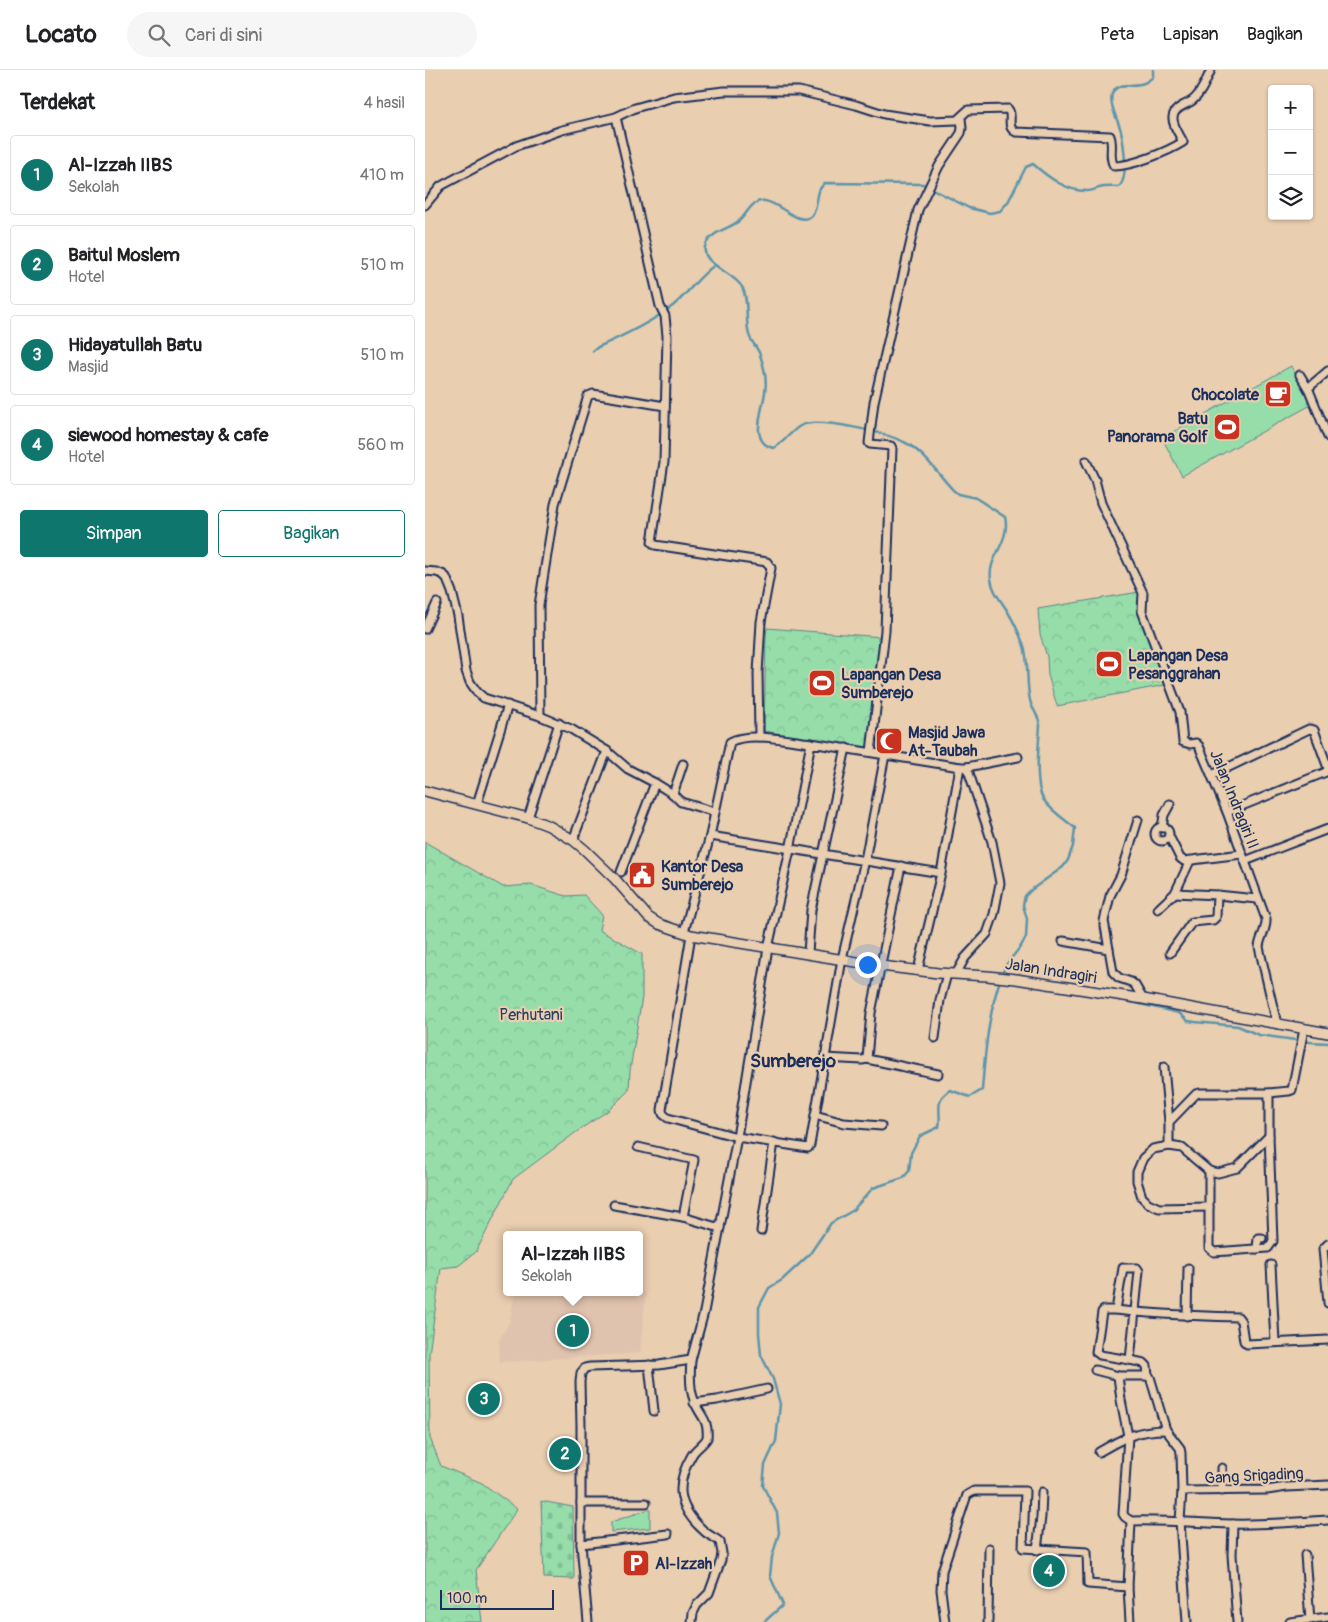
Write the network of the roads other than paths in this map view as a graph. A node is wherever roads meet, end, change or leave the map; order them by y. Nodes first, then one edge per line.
1 (1211, 70) edge
2 (617, 117) junction
3 (961, 118) junction
4 (425, 205) edge
5 (1328, 371) edge
6 (1300, 375) dead end
7 (1308, 388) junction
8 (665, 406) junction
9 (1328, 438) edge
10 (1087, 461) dead end
11 (425, 571) edge
12 (437, 603) dead end
13 (425, 630) edge
14 (508, 705) junction
15 (539, 716) junction
16 (559, 724) junction
17 (759, 737) junction
18 (811, 743) junction
19 (846, 748) junction
20 (607, 750) junction
21 (871, 752) junction
22 (885, 755) junction
23 (1018, 757) dead end
24 (683, 764) dead end
25 (963, 767) junction
26 (1328, 769) edge
27 (1212, 775) junction
28 (655, 782) junction
29 (425, 791) edge
30 (673, 794) junction
31 (477, 804) junction
32 (1170, 804) dead end
33 (715, 812) junction
34 (1227, 812) junction
35 (528, 818) junction
36 (1138, 820) dead end
37 (1162, 828) junction
38 (1328, 829) edge
39 (710, 836) junction
40 (1169, 836) junction
41 (573, 840) junction
42 (791, 850) junction
43 (823, 854) junction
44 (1243, 858) junction
45 (865, 860) junction
46 (1190, 861) junction
47 (901, 866) junction
48 (621, 872) dead end
49 (941, 873) junction
50 (1175, 893) junction
51 (1217, 895) junction
52 (1257, 900) junction
53 (1159, 909) dead end
54 (688, 933) junction
55 (1063, 941) dead end
56 (768, 948) junction
57 (1109, 949) junction
58 (808, 953) junction
59 (1170, 953) dead end
60 (842, 959) junction
61 (881, 966) junction
62 (918, 970) junction
63 (952, 974) junction
64 (1143, 999) junction
65 (1277, 1024) junction
66 (1303, 1033) junction
67 (1328, 1033) edge
68 (935, 1038) dead end
69 (825, 1058) junction
70 (867, 1059) junction
71 (1164, 1067) dead end
72 (937, 1074) dead end
73 (1269, 1093) junction
74 (815, 1115) junction
75 (1169, 1122) junction
76 (881, 1126) dead end
77 (1269, 1136) junction
78 (737, 1137) junction
79 (774, 1142) junction
80 (1169, 1146) junction
81 (638, 1147) dead end
82 (1209, 1171) junction
83 (614, 1205) dead end
84 (1209, 1207) junction
85 (683, 1217) junction
86 (720, 1228) junction
87 (761, 1231) dead end
88 (1262, 1238) dead end
89 (1328, 1244) edge
90 (1257, 1249) junction
91 (1271, 1265) dead end
92 (1188, 1268) dead end
93 (1328, 1303) edge
94 (1116, 1310) junction
95 (1135, 1312) junction
96 (1187, 1316) junction
97 (1328, 1340) edge
98 (1275, 1342) junction
99 (691, 1360) junction
100 (1130, 1360) junction
101 (649, 1365) junction
102 (1095, 1370) dead end
103 (1118, 1376) junction
104 (1148, 1376) junction
105 (767, 1389) dead end
106 (694, 1403) junction
107 (653, 1411) dead end
108 (1166, 1430) junction
109 (1128, 1436) junction
110 (1099, 1452) dead end
111 (1223, 1468) dead end
112 (1328, 1485) edge
113 (1182, 1491) junction
114 (1222, 1491) junction
115 (1042, 1492) dead end
116 (581, 1503) junction
117 (646, 1503) dead end
118 (1328, 1520) edge
119 (1131, 1521) junction
120 (1180, 1521) junction
121 (1233, 1524) junction
122 (668, 1534) dead end
123 (581, 1544) junction
124 (989, 1548) dead end
125 (1037, 1550) junction
126 (1305, 1555) dead end
127 (1127, 1586) junction
128 (1328, 1618) edge
129 (1310, 1620) junction
130 (588, 1622) edge
131 (692, 1622) edge
132 (945, 1622) edge
133 (989, 1622) edge
134 (1130, 1622) edge
135 (1187, 1622) edge
136 (1237, 1622) edge
137 (1290, 1622) edge
138 (1299, 1622) edge

1 - 3 street
2 - 3 street
2 - 4 street
2 - 8 street
3 - 21 street
5 - 7 street
6 - 7 street
7 - 9 street
8 - 15 street
8 - 17 street
10 - 27 street, Jalan Indragiri II
11 - 14 street
12 - 13 street
14 - 15 street
14 - 31 street
15 - 16 street
16 - 20 street
16 - 35 street
17 - 18 street
17 - 33 street
18 - 19 street
18 - 42 street
19 - 21 street
19 - 43 street
20 - 28 street
20 - 41 street
21 - 22 street
22 - 25 street
22 - 45 street
23 - 25 street
24 - 30 street
25 - 49 street
25 - 63 street
26 - 27 street
26 - 34 street
27 - 34 street, Jalan Indragiri II
28 - 30 street
28 - 48 street
29 - 31 street, Jalan Indragiri
30 - 33 street
31 - 35 street, Jalan Indragiri
32 - 37 street
33 - 39 street
34 - 44 street, Jalan Indragiri II
35 - 41 street, Jalan Indragiri
36 - 57 street
37 - 40 street
37 - 40 street
38 - 44 street
39 - 42 street
39 - 54 street
40 - 46 street
41 - 54 street, Jalan Indragiri
42 - 43 street
42 - 56 street
43 - 45 street
43 - 58 street
44 - 46 street
44 - 52 street, Jalan Indragiri II
45 - 47 street
45 - 60 street
46 - 50 street
47 - 49 street
47 - 61 street
49 - 62 street
50 - 51 street
50 - 53 street
51 - 52 street
51 - 59 street
52 - 65 street, Jalan Indragiri II
54 - 56 street, Jalan Indragiri
54 - 78 street
55 - 57 street
56 - 58 street, Jalan Indragiri
56 - 78 street
57 - 64 street
58 - 60 street, Jalan Indragiri
60 - 61 street, Jalan Indragiri
60 - 69 street
61 - 62 street, Jalan Indragiri
61 - 70 street
62 - 63 street, Jalan Indragiri
63 - 64 street, Jalan Indragiri
63 - 68 street
64 - 65 street, Jalan Indragiri
65 - 66 street, Jalan Indragiri
66 - 67 street, Jalan Indragiri
66 - 73 street
69 - 70 street
69 - 74 street
70 - 72 street
71 - 75 street
73 - 75 street
73 - 77 street
74 - 76 street
74 - 79 street
75 - 80 street
77 - 82 street
77 - 90 street
78 - 79 street
78 - 86 street
79 - 87 street
80 - 82 street
80 - 84 street
81 - 85 street
82 - 84 street
83 - 85 street
84 - 90 street
85 - 86 street
86 - 99 street
88 - 90 street
89 - 93 street
91 - 98 street
92 - 96 street
94 - 95 street
94 - 95 street
94 - 100 street
95 - 96 street
95 - 100 street
96 - 98 street
97 - 98 street
99 - 101 street
99 - 106 street
100 - 104 street
101 - 107 street
101 - 116 street
102 - 103 street
103 - 104 street
103 - 109 street
104 - 108 street
105 - 106 street
106 - 131 street
108 - 109 street
108 - 113 street
109 - 110 street
109 - 119 street
111 - 114 street
112 - 114 street, Gang Srigading
113 - 114 street, Gang Srigading
113 - 120 street
115 - 125 street
116 - 117 street
116 - 123 street
118 - 121 street
119 - 120 street
119 - 127 street
120 - 121 street
120 - 135 street
121 - 136 street
122 - 123 street
123 - 130 street
124 - 133 street
125 - 127 street
125 - 132 street
126 - 129 street
127 - 134 street
128 - 129 street
129 - 138 street
137 - 138 street

